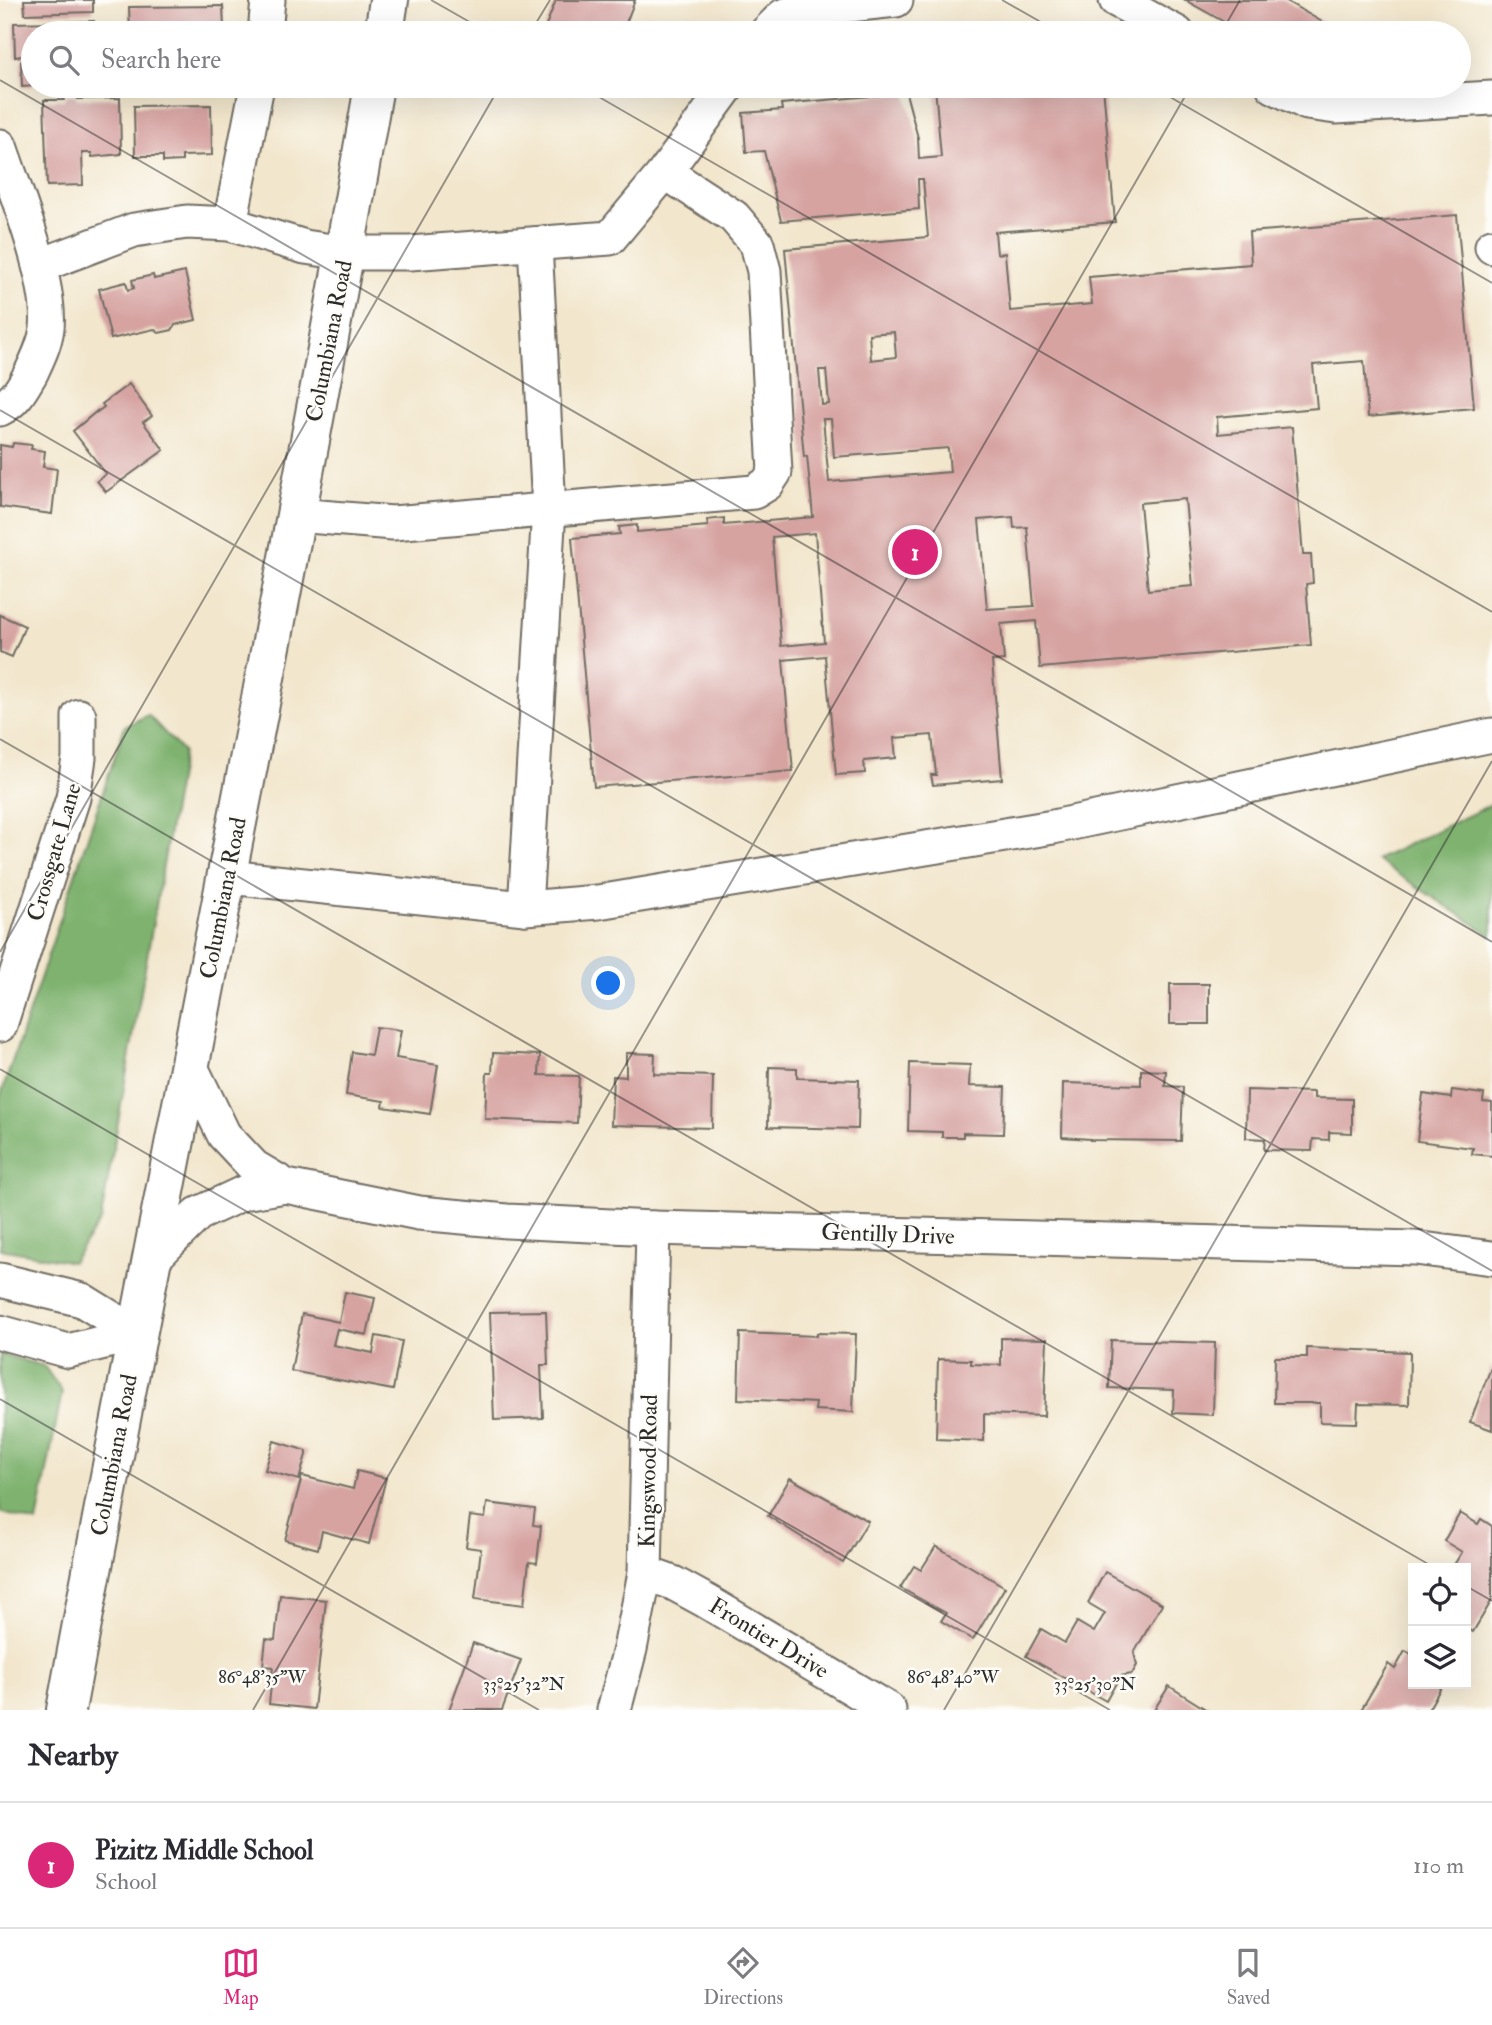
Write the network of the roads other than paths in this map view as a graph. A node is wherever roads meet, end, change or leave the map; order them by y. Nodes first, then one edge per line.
1 (268, 0) edge
2 (389, 0) edge
3 (896, 0) edge
4 (1116, 0) edge
5 (266, 21) edge
6 (386, 21) edge
7 (778, 21) edge
8 (1155, 21) edge
9 (255, 98) edge
10 (372, 98) edge
11 (719, 98) edge
12 (1297, 98) edge
13 (1492, 98) edge
14 (0, 146) edge
15 (665, 172) junction
16 (230, 224) junction
17 (535, 244) junction
18 (345, 253) junction
19 (39, 267) junction
20 (0, 409) edge
21 (549, 509) junction
22 (296, 515) junction
23 (79, 716) dead end
24 (1492, 735) edge
25 (228, 877) junction
26 (525, 908) junction
27 (0, 1025) edge
28 (191, 1065) junction
29 (286, 1186) junction
30 (653, 1228) junction
31 (1492, 1258) edge
32 (151, 1261) junction
33 (0, 1280) edge
34 (0, 1332) edge
35 (137, 1334) junction
36 (645, 1573) junction
37 (66, 1710) edge
38 (614, 1710) edge
39 (889, 1710) edge

1 - 5 street
2 - 6 main road
3 - 7 street
4 - 8 street
9 - 16 street
10 - 18 main road, Columbiana Road
11 - 15 street
12 - 13 street
14 - 19 street
15 - 17 street
15 - 21 street
16 - 18 street
16 - 19 street
17 - 18 street
17 - 21 street
18 - 22 main road, Columbiana Road
19 - 20 street
21 - 22 street
21 - 26 street
22 - 25 main road, Columbiana Road
23 - 27 street, Crossgate Lane
24 - 26 street
25 - 26 street
25 - 28 main road, Columbiana Road
28 - 29 street, Gentilly Drive
28 - 32 main road, Columbiana Road
29 - 30 street, Gentilly Drive
29 - 32 street, Gentilly Drive
30 - 31 street, Gentilly Drive
30 - 36 street, Kingswood Road
32 - 35 main road, Columbiana Road
33 - 35 street
34 - 35 street
35 - 37 main road, Columbiana Road
36 - 38 street, Kingswood Road
36 - 39 street, Frontier Drive

